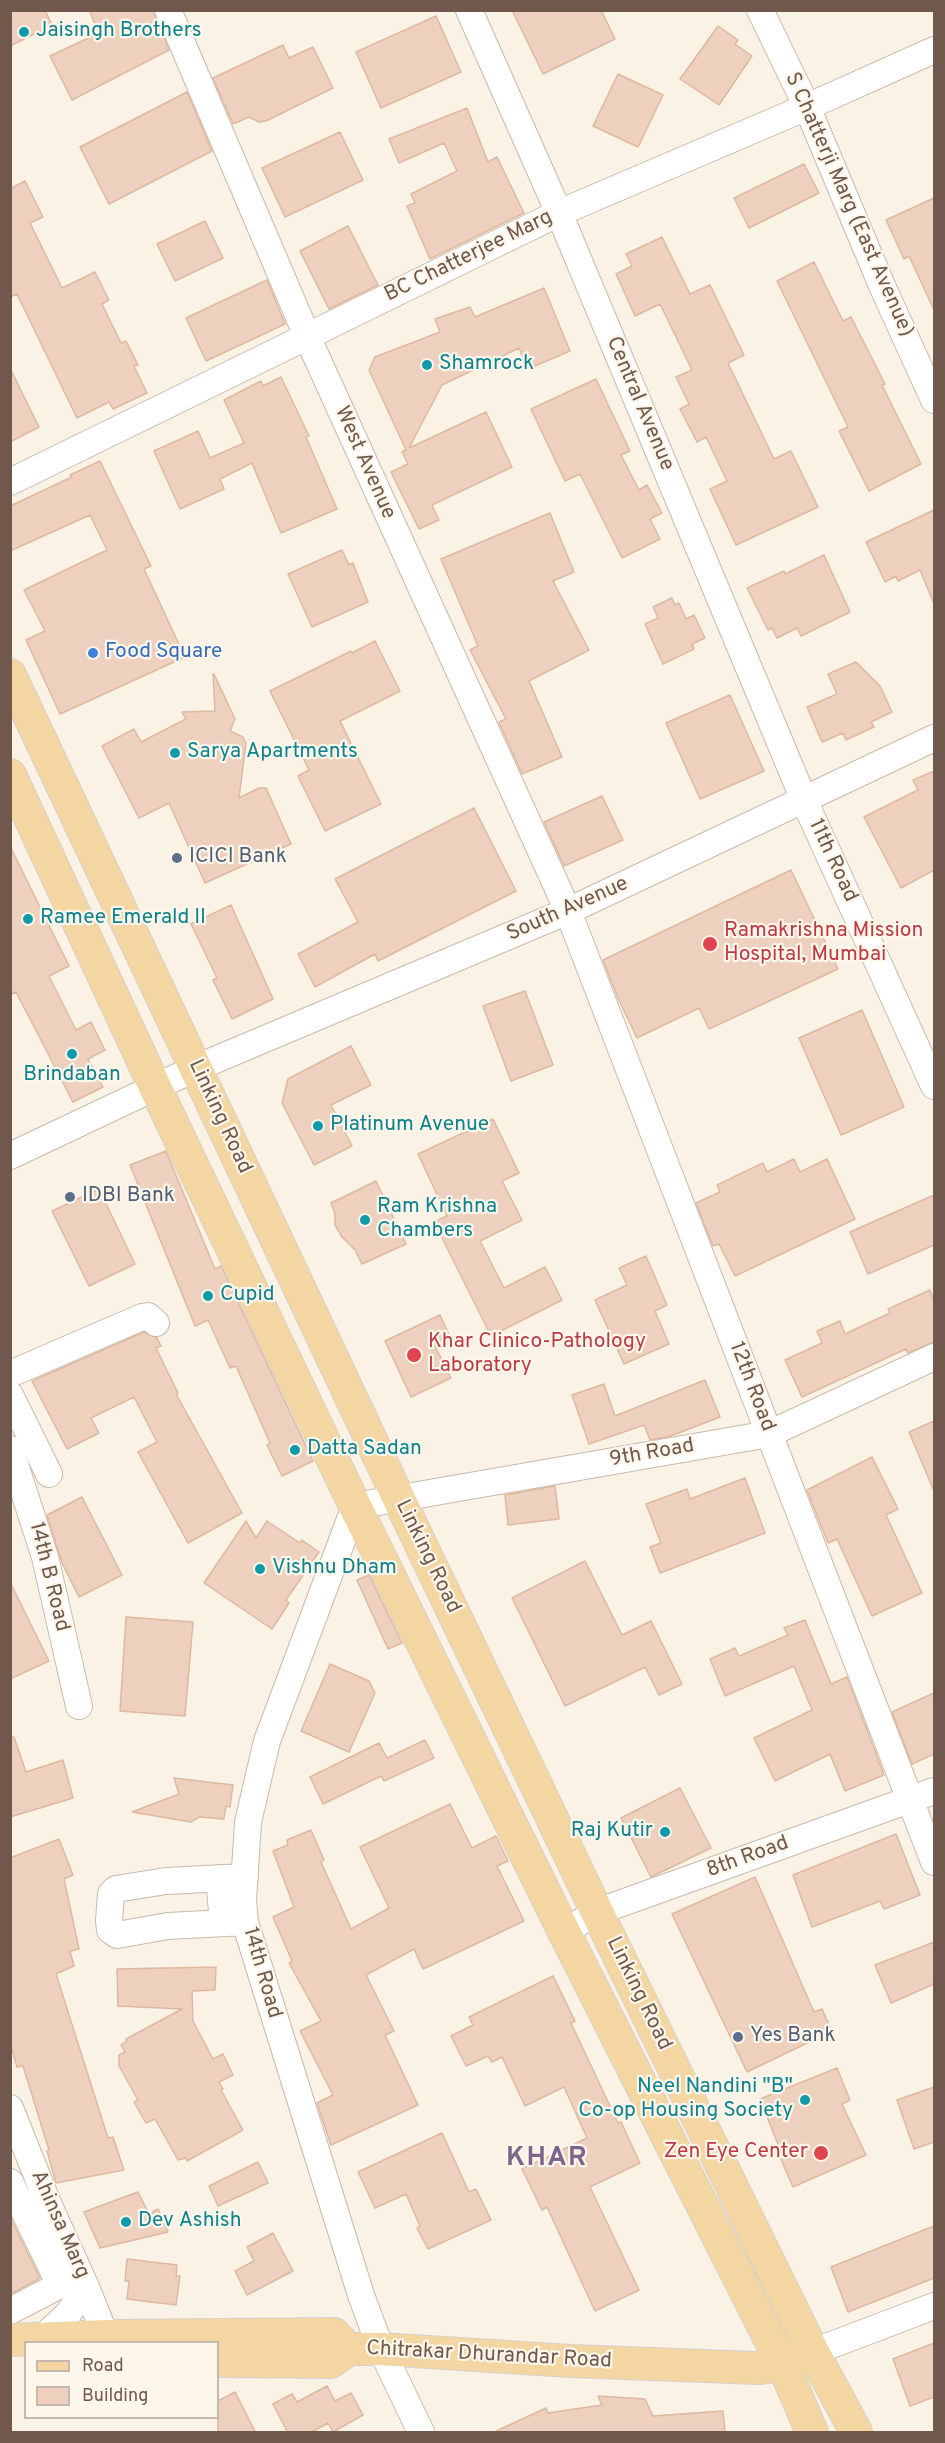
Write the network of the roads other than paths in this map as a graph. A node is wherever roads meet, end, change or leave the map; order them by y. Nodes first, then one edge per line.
1 (168, 10) edge
2 (469, 10) edge
3 (760, 10) edge
4 (934, 50) edge
5 (807, 107) junction
6 (559, 213) junction
7 (307, 336) junction
8 (934, 400) edge
9 (10, 482) edge
10 (10, 675) edge
11 (934, 738) edge
12 (10, 775) edge
13 (804, 800) junction
14 (568, 912) junction
15 (196, 1068) junction
16 (934, 1086) edge
17 (155, 1087) junction
18 (10, 1156) edge
19 (156, 1323) dead end
20 (934, 1357) edge
21 (10, 1374) edge
22 (10, 1395) edge
23 (769, 1434) junction
24 (10, 1449) edge
25 (17, 1490) edge
26 (398, 1497) junction
27 (355, 1506) junction
28 (79, 1706) dead end
29 (934, 1791) edge
30 (910, 1799) junction
31 (934, 1862) edge
32 (597, 1912) junction
33 (564, 1932) junction
34 (10, 2108) edge
35 (10, 2182) edge
36 (62, 2262) junction
37 (86, 2287) junction
38 (934, 2306) edge
39 (19, 2337) edge
40 (107, 2339) edge
41 (349, 2349) junction
42 (381, 2349) junction
43 (813, 2352) junction
44 (219, 2361) edge
45 (771, 2366) junction
46 (421, 2433) edge
47 (812, 2433) edge
48 (855, 2433) edge

1 - 7 street, West Avenue
2 - 6 street, Central Avenue
3 - 5 street, S Chatterji Marg (East Avenue)
4 - 5 street, BC Chatterjee Marg
5 - 6 street, BC Chatterjee Marg
5 - 8 street, S Chatterji Marg (East Avenue)
6 - 7 street, BC Chatterjee Marg
6 - 13 street, Central Avenue
7 - 9 street, BC Chatterjee Marg
7 - 14 street, West Avenue
10 - 15 main road, Linking Road
11 - 13 street, South Avenue
12 - 17 main road, Linking Road
13 - 14 street, South Avenue
13 - 16 street, 11th Road
14 - 15 street, South Avenue
14 - 23 street, 12th Road
15 - 17 street, South Avenue
15 - 26 main road, Linking Road
17 - 18 street, South Avenue
17 - 27 main road, Linking Road
19 - 21 street
20 - 23 street, 9th Road
22 - 25 street
23 - 26 street, 9th Road
23 - 30 street, 12th Road
24 - 25 street, 14th B Road
25 - 28 street, 14th B Road
26 - 27 street, 9th Road
26 - 32 main road, Linking Road
27 - 33 main road, Linking Road
27 - 42 street, 14th Road
29 - 30 street, 8th Road
30 - 31 street, 12th Road
30 - 32 street, 8th Road
32 - 33 street, 8th Road
32 - 43 main road, Linking Road
33 - 45 main road, Linking Road
34 - 36 street, Ahinsa Marg
35 - 36 street
36 - 37 street, Ahinsa Marg
36 - 39 street
37 - 39 street
37 - 40 street, Ahinsa Marg
38 - 43 street
39 - 40 main road, Chitrakar Dhurandar Road
40 - 41 main road, Chitrakar Dhurandar Road
41 - 42 main road, Chitrakar Dhurandar Road
41 - 44 main road
42 - 45 main road, Chitrakar Dhurandar Road
42 - 46 street, 14th Road
43 - 45 main road
43 - 48 main road, Linking Road
45 - 47 main road, Linking Road

